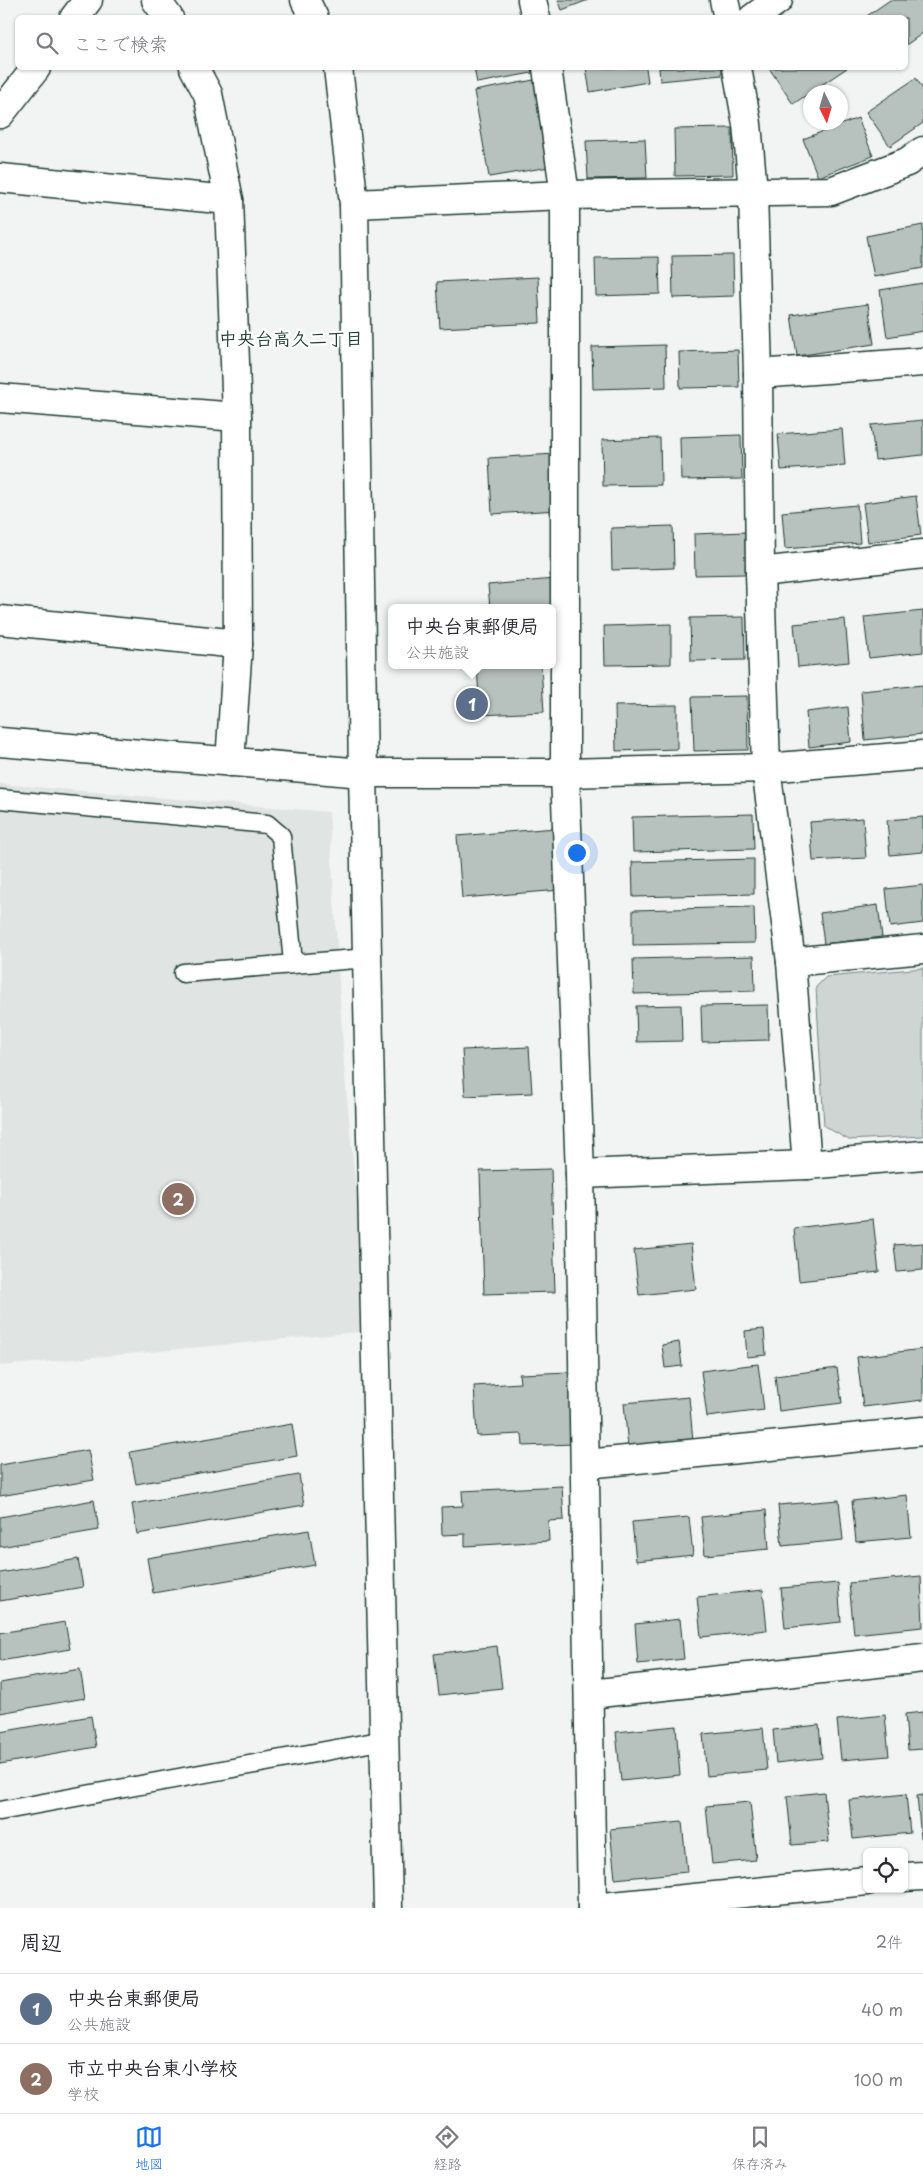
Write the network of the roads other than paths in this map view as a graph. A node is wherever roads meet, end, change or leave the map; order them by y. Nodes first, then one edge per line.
1 (88, 0) edge
2 (156, 0) edge
3 (305, 0) edge
4 (532, 0) edge
5 (724, 0) edge
6 (778, 0) edge
7 (76, 15) edge
8 (167, 15) edge
9 (312, 15) edge
10 (535, 15) edge
11 (727, 15) edge
12 (757, 15) edge
13 (34, 70) edge
14 (195, 70) edge
15 (338, 70) edge
16 (547, 70) edge
17 (737, 70) edge
18 (0, 114) edge
19 (923, 151) edge
20 (0, 178) edge
21 (753, 191) junction
22 (565, 196) junction
23 (229, 200) junction
24 (354, 204) junction
25 (923, 362) edge
26 (758, 374) junction
27 (0, 398) edge
28 (237, 417) junction
29 (923, 554) edge
30 (760, 572) junction
31 (0, 620) edge
32 (238, 644) junction
33 (0, 742) edge
34 (923, 755) edge
35 (230, 762) junction
36 (766, 768) junction
37 (363, 773) junction
38 (565, 773) junction
39 (0, 799) edge
40 (923, 948) edge
41 (368, 958) junction
42 (791, 962) junction
43 (293, 963) junction
44 (183, 972) dead end
45 (923, 1155) edge
46 (807, 1165) junction
47 (580, 1174) junction
48 (923, 1431) edge
49 (586, 1464) junction
50 (923, 1658) edge
51 (590, 1694) junction
52 (385, 1740) junction
53 (0, 1811) edge
54 (923, 1876) edge
55 (908, 1877) edge
56 (863, 1881) edge
57 (388, 1908) edge
58 (592, 1908) edge

1 - 7 street
2 - 8 street
3 - 9 street
4 - 10 street
5 - 11 street
6 - 12 street
13 - 18 street
14 - 23 street
15 - 24 street
16 - 22 street
17 - 21 street
19 - 21 street
20 - 23 street
21 - 22 street
21 - 26 street
22 - 24 street
22 - 38 street
23 - 28 street
24 - 37 street
25 - 26 street
26 - 30 street
27 - 28 street
28 - 32 street
29 - 30 street
30 - 36 street
31 - 32 street
32 - 35 street
33 - 35 street
34 - 36 street
35 - 37 street
36 - 38 street
36 - 42 street
37 - 38 street
37 - 41 street
38 - 47 street
39 - 43 lane
40 - 42 street
41 - 43 lane
41 - 52 street
42 - 46 street
43 - 44 lane
45 - 46 street
46 - 47 street
47 - 49 street
48 - 49 street
49 - 51 street
50 - 51 street
51 - 58 street
52 - 53 lane
52 - 57 street
54 - 55 street
56 - 58 street

